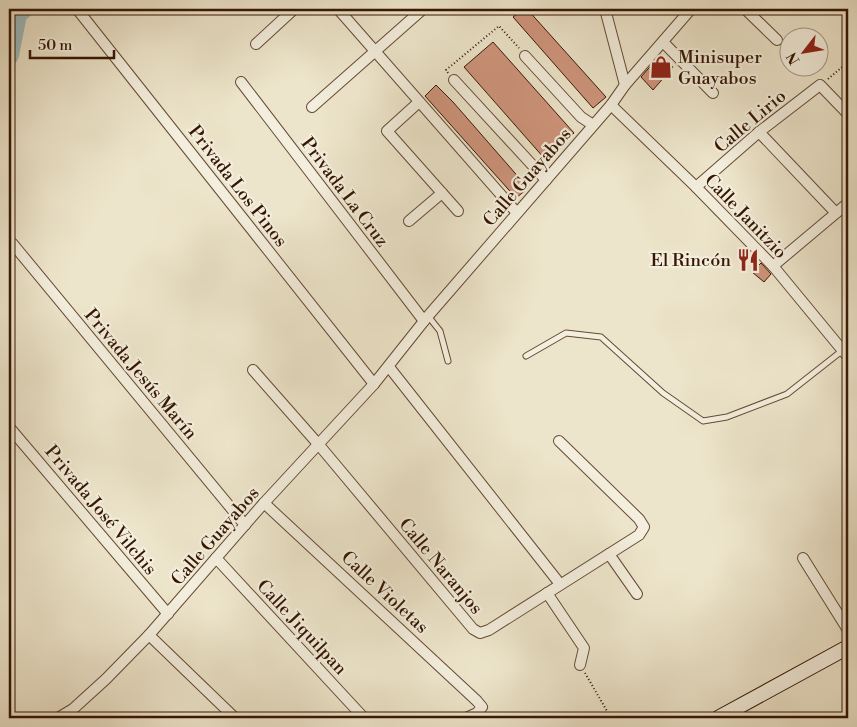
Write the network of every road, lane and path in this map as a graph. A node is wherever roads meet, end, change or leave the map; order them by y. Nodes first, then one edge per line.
1 (77, 9) edge
2 (294, 9) edge
3 (338, 9) edge
4 (423, 9) edge
5 (605, 9) edge
6 (691, 9) edge
7 (745, 9) edge
8 (777, 40) dead end
9 (663, 42) junction
10 (256, 44) dead end
11 (375, 51) junction
12 (526, 56) joint
13 (848, 62) edge
14 (454, 80) joint
15 (241, 82) dead end
16 (820, 85) junction
17 (625, 86) junction
18 (713, 93) dead end
19 (418, 102) junction
20 (611, 105) junction
21 (312, 107) dead end
22 (848, 114) edge
23 (593, 125) junction
24 (759, 132) junction
25 (546, 180) junction
26 (696, 188) junction
27 (442, 192) junction
28 (848, 203) edge
29 (458, 211) dead end
30 (517, 213) junction
31 (836, 213) junction
32 (410, 221) dead end
33 (12, 243) dead end
34 (773, 266) junction
35 (426, 319) junction
36 (846, 353) edge
37 (526, 356) dead end
38 (448, 361) dead end
39 (389, 367) junction
40 (253, 370) dead end
41 (374, 384) junction
42 (9, 427) edge
43 (559, 441) dead end
44 (319, 445) junction
45 (264, 503) junction
46 (245, 525) junction
47 (608, 554) junction
48 (216, 558) junction
49 (803, 558) dead end
50 (560, 584) junction
51 (547, 593) junction
52 (637, 594) dead end
53 (168, 614) junction
54 (848, 630) edge
55 (149, 635) junction
56 (848, 647) edge
57 (580, 665) joint
58 (58, 718) edge
59 (235, 718) edge
60 (364, 718) edge
61 (466, 718) edge
62 (611, 718) edge
63 (718, 718) edge

1 - 41 street, Privada Los Pinos
2 - 10 street
3 - 11 street
4 - 11 street
5 - 17 street
6 - 9 street, Calle Guayabos
7 - 8 street
9 - 17 street, Calle Guayabos
9 - 18 street
11 - 19 street
11 - 21 street
12 - 14 path
12 - 23 street
13 - 16 path
14 - 25 street
15 - 35 street, Privada La Cruz
16 - 22 street
16 - 24 street, Calle Lirio
17 - 20 street, Calle Guayabos
19 - 27 street
19 - 30 street
20 - 23 street, Calle Guayabos
20 - 26 street, Calle Janitzio
23 - 25 street, Calle Guayabos
24 - 26 street, Calle Lirio
24 - 31 street
25 - 30 street, Calle Guayabos
26 - 34 street, Calle Janitzio
27 - 29 street
27 - 32 street
28 - 31 street
30 - 35 street, Calle Guayabos
31 - 34 street
33 - 46 street, Privada Jesús Marín
34 - 36 street, Calle Janitzio
35 - 38 lane
35 - 39 street, Calle Guayabos
36 - 37 lane
39 - 41 street, Calle Guayabos
39 - 50 street
40 - 44 street, Calle Naranjos
41 - 44 street, Calle Guayabos
42 - 53 street, Privada José Vilchis
43 - 47 street, Calle Naranjos
44 - 45 street, Calle Guayabos
44 - 51 street, Calle Naranjos
45 - 46 street, Calle Guayabos
45 - 61 street, Calle Violetas
46 - 48 street, Calle Guayabos
47 - 50 street, Calle Naranjos
47 - 52 street
48 - 53 street, Calle Guayabos
48 - 60 street, Calle Jiquilpan
49 - 54 street
50 - 51 street, Calle Naranjos
51 - 57 street
53 - 55 street, Calle Guayabos
55 - 58 street, Calle Guayabos
55 - 59 street
56 - 63 street
57 - 62 path

